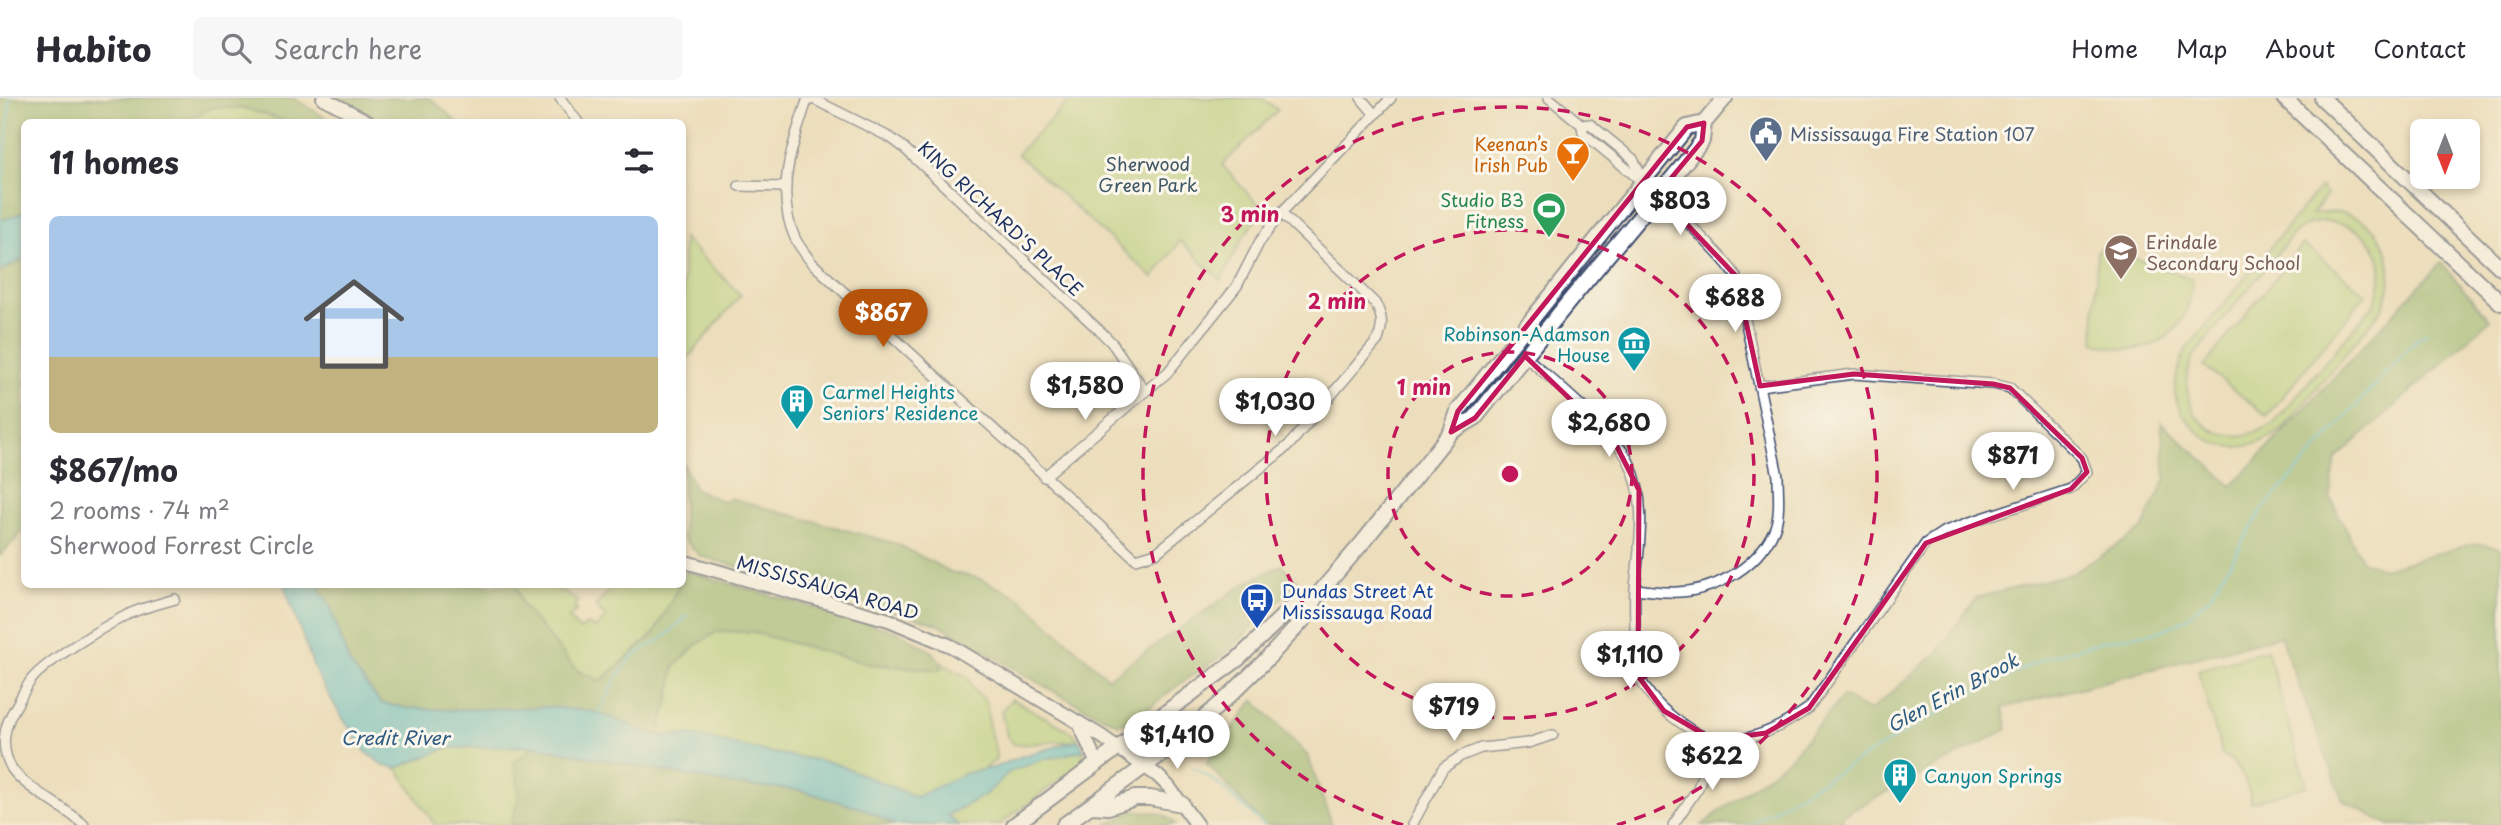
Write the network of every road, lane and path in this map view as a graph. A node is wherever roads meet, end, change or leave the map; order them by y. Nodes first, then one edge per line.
1 (323, 98) edge
2 (560, 98) edge
3 (809, 98) edge
4 (1361, 98) edge
5 (1391, 98) edge
6 (1549, 98) edge
7 (1725, 98) edge
8 (2284, 98) edge
9 (2322, 98) edge
10 (1375, 115) junction
11 (363, 119) edge
12 (576, 119) edge
13 (1704, 123) junction
14 (1643, 181) junction
15 (739, 186) dead end
16 (784, 187) junction
17 (1658, 194) junction
18 (1280, 213) junction
19 (2501, 268) edge
20 (2498, 300) edge
21 (1525, 355) junction
22 (1760, 386) junction
23 (1145, 391) junction
24 (1451, 432) junction
25 (1044, 477) junction
26 (686, 562) edge
27 (1635, 589) junction
28 (1315, 598) junction
29 (175, 599) dead end
30 (1079, 723) junction
31 (1553, 735) dead end
32 (1714, 740) junction
33 (1119, 748) junction
34 (1097, 764) junction
35 (1145, 767) junction
36 (1182, 804) junction
37 (1091, 806) junction
38 (84, 825) edge
39 (1014, 825) edge
40 (1064, 825) edge
41 (1197, 825) edge
42 (1412, 825) edge
43 (1673, 825) edge

1 - 11 main road
2 - 12 street
3 - 16 street
3 - 23 street, KING RICHARD'S PLACE
4 - 10 street
5 - 10 street
6 - 14 street
7 - 13 main road
8 - 20 main road
9 - 19 main road
10 - 18 street
13 - 14 main road
13 - 17 main road
14 - 17 street
14 - 24 main road
15 - 16 street
16 - 25 street
17 - 21 main road
17 - 22 street
18 - 23 street
18 - 25 street
21 - 24 main road
21 - 27 street
22 - 27 street
22 - 32 street
23 - 25 street
24 - 28 main road
26 - 30 main road, MISSISSAUGA ROAD
27 - 32 street
28 - 33 main road
28 - 35 main road
29 - 38 street
30 - 33 main road, MISSISSAUGA ROAD
30 - 34 main road
31 - 42 street
32 - 43 street
33 - 34 main road
33 - 35 main road, MISSISSAUGA ROAD
34 - 39 main road
35 - 36 main road, MISSISSAUGA ROAD
35 - 37 main road
36 - 37 main road
36 - 41 main road, MISSISSAUGA ROAD
37 - 40 main road

